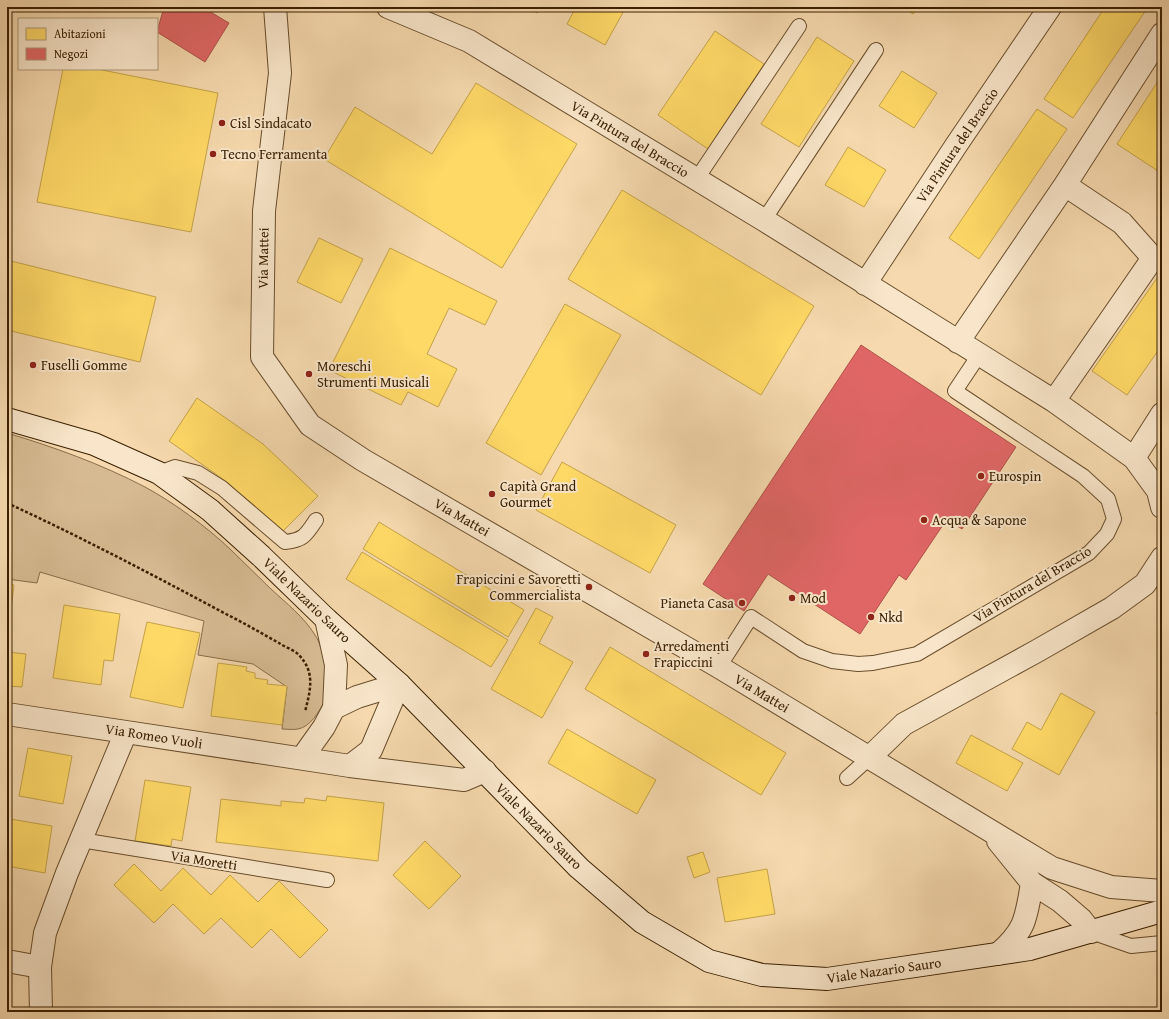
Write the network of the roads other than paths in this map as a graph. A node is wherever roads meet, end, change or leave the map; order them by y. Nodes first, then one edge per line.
1 (275, 7) edge
2 (388, 7) edge
3 (1050, 7) edge
4 (799, 26) dead end
5 (1162, 34) edge
6 (876, 50) dead end
7 (696, 180) junction
8 (1065, 185) junction
9 (764, 220) junction
10 (865, 284) junction
11 (958, 342) junction
12 (980, 355) junction
13 (1054, 401) junction
14 (1162, 414) edge
15 (7, 419) edge
16 (1134, 458) junction
17 (159, 473) junction
18 (1162, 507) edge
19 (316, 520) dead end
20 (1162, 558) edge
21 (326, 619) junction
22 (719, 667) junction
23 (399, 684) junction
24 (334, 708) junction
25 (7, 714) edge
26 (126, 732) junction
27 (302, 758) junction
28 (868, 758) junction
29 (350, 766) junction
30 (485, 772) junction
31 (847, 778) dead end
32 (989, 829) junction
33 (81, 840) junction
34 (327, 880) dead end
35 (1032, 883) junction
36 (1162, 891) edge
37 (1162, 911) edge
38 (1091, 932) junction
39 (1162, 943) edge
40 (998, 954) junction
41 (7, 961) edge
42 (40, 967) junction
43 (41, 1012) edge

1 - 22 street, Via Mattei
2 - 7 street, Via Pintura del Braccio
3 - 10 street, Via Pintura del Braccio
4 - 7 lane
5 - 8 street
6 - 9 lane
7 - 9 street, Via Pintura del Braccio
8 - 11 street
8 - 13 street
9 - 10 street, Via Pintura del Braccio
10 - 11 street, Via Pintura del Braccio
11 - 12 street, Via Pintura del Braccio
12 - 13 street, Via Pintura del Braccio
12 - 22 lane, Via Pintura del Braccio
13 - 16 street, Via Pintura del Braccio
14 - 16 street
15 - 17 street, Viale Nazario Sauro
16 - 18 street, Via Pintura del Braccio
17 - 19 lane
17 - 21 street, Viale Nazario Sauro
20 - 28 street
21 - 23 street, Viale Nazario Sauro
21 - 24 street
22 - 28 street, Via Mattei
23 - 24 street
23 - 29 street
23 - 30 street, Viale Nazario Sauro
24 - 27 street
25 - 26 street, Via Romeo Vuoli
26 - 27 street, Via Romeo Vuoli
26 - 33 street
27 - 29 street, Via Romeo Vuoli
28 - 31 lane
28 - 32 street, Via Mattei
29 - 30 street, Via Romeo Vuoli
30 - 40 street, Viale Nazario Sauro
32 - 35 street
32 - 36 street, Via Mattei
33 - 34 lane, Via Moretti
33 - 42 street
35 - 38 street
35 - 40 street
37 - 38 street, Viale Nazario Sauro
38 - 39 lane
38 - 40 street, Viale Nazario Sauro
41 - 42 street
42 - 43 street

